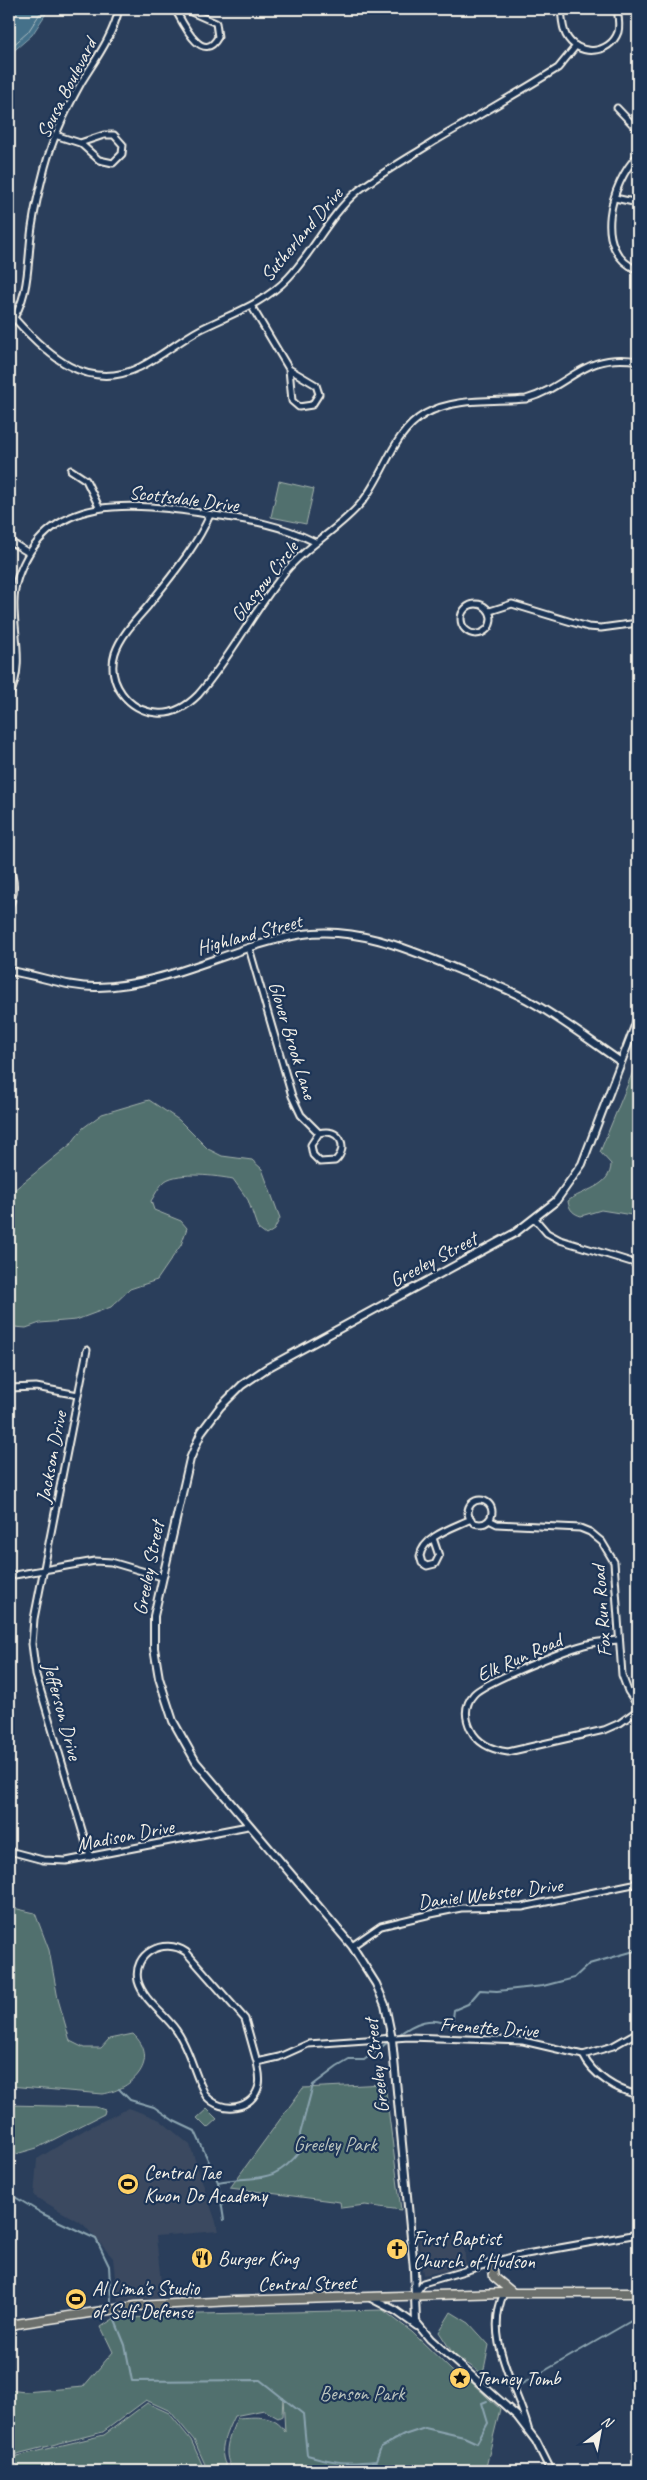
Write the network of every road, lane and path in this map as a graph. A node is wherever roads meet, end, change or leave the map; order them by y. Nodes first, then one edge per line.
1 (119, 9) edge
2 (175, 9) edge
3 (184, 9) edge
4 (561, 9) edge
5 (617, 9) edge
6 (576, 46) junction
7 (617, 108) dead end
8 (638, 130) edge
9 (55, 135) junction
10 (80, 143) junction
11 (638, 155) edge
12 (615, 198) junction
13 (638, 203) edge
14 (638, 270) edge
15 (252, 307) junction
16 (14, 318) junction
17 (9, 326) edge
18 (638, 361) edge
19 (289, 369) junction
20 (71, 470) dead end
21 (99, 508) junction
22 (210, 515) junction
23 (9, 541) edge
24 (315, 542) junction
25 (29, 553) junction
26 (490, 611) junction
27 (638, 623) edge
28 (9, 696) edge
29 (9, 864) edge
30 (11, 875) edge
31 (9, 906) edge
32 (249, 948) junction
33 (9, 971) edge
34 (638, 1018) edge
35 (621, 1062) junction
36 (319, 1133) junction
37 (535, 1219) junction
38 (638, 1264) edge
39 (88, 1350) dead end
40 (9, 1388) edge
41 (78, 1395) junction
42 (471, 1518) junction
43 (489, 1520) junction
44 (434, 1538) junction
45 (44, 1569) junction
46 (9, 1576) edge
47 (162, 1577) junction
48 (619, 1640) junction
49 (638, 1706) edge
50 (638, 1710) edge
51 (248, 1826) junction
52 (9, 1851) edge
53 (90, 1857) junction
54 (638, 1883) edge
55 (352, 1946) junction
56 (638, 2032) edge
57 (392, 2039) junction
58 (583, 2055) junction
59 (257, 2062) junction
60 (638, 2095) edge
61 (638, 2234) edge
62 (492, 2263) junction
63 (504, 2293) junction
64 (514, 2293) junction
65 (638, 2293) edge
66 (413, 2297) junction
67 (371, 2298) junction
68 (9, 2325) edge
69 (421, 2329) junction
70 (528, 2429) junction
71 (551, 2471) edge

1 - 9 street, Sousa Boulevard
2 - 3 street
4 - 6 street
5 - 6 street
6 - 15 street, Sutherland Drive
7 - 8 street
9 - 10 street
9 - 16 street, Sousa Boulevard
10 - 10 street
11 - 12 street
12 - 13 street
12 - 14 street
15 - 16 street, Sutherland Drive
15 - 19 street
16 - 17 street, Sousa Boulevard
18 - 24 street, Glasgow Circle
19 - 19 street
20 - 21 street
21 - 22 street, Scottsdale Drive
21 - 25 street, Scottsdale Drive
22 - 24 street, Scottsdale Drive
22 - 24 street, Glasgow Circle
23 - 25 street
25 - 28 street, Scottsdale Drive
26 - 26 street
26 - 27 street
29 - 30 street
30 - 31 street
32 - 33 street, Highland Street
32 - 35 street, Highland Street
32 - 36 street, Glover Brook Lane
34 - 35 street, Greeley Street
35 - 37 street, Greeley Street
36 - 36 street, Glover Brook Lane
37 - 38 street
37 - 47 street, Greeley Street
39 - 41 street, Jackson Drive
40 - 41 street
41 - 45 street, Jackson Drive
42 - 43 street, Fox Run Road
42 - 43 street
42 - 44 street
43 - 48 street, Fox Run Road
44 - 44 street
45 - 46 street
45 - 47 street
45 - 53 street, Jefferson Drive
47 - 51 street, Greeley Street
48 - 49 street, Fox Run Road
48 - 50 street, Elk Run Road
51 - 53 street, Madison Drive
51 - 55 street, Greeley Street
52 - 53 street, Madison Drive
54 - 55 street, Daniel Webster Drive
55 - 57 street, Greeley Street
56 - 58 street, Frenette Drive
57 - 58 street, Frenette Drive
57 - 59 street, Frenette Drive
57 - 66 street, Greeley Street
58 - 60 street
59 - 59 street
61 - 62 street
62 - 64 main road
62 - 66 street
63 - 64 main road, Central Street
63 - 66 main road, Central Street
63 - 70 street
64 - 65 main road, Central Street
66 - 67 main road, Central Street
66 - 69 street, Greeley Street
67 - 68 main road, Central Street
67 - 69 street
69 - 70 street
70 - 71 street

